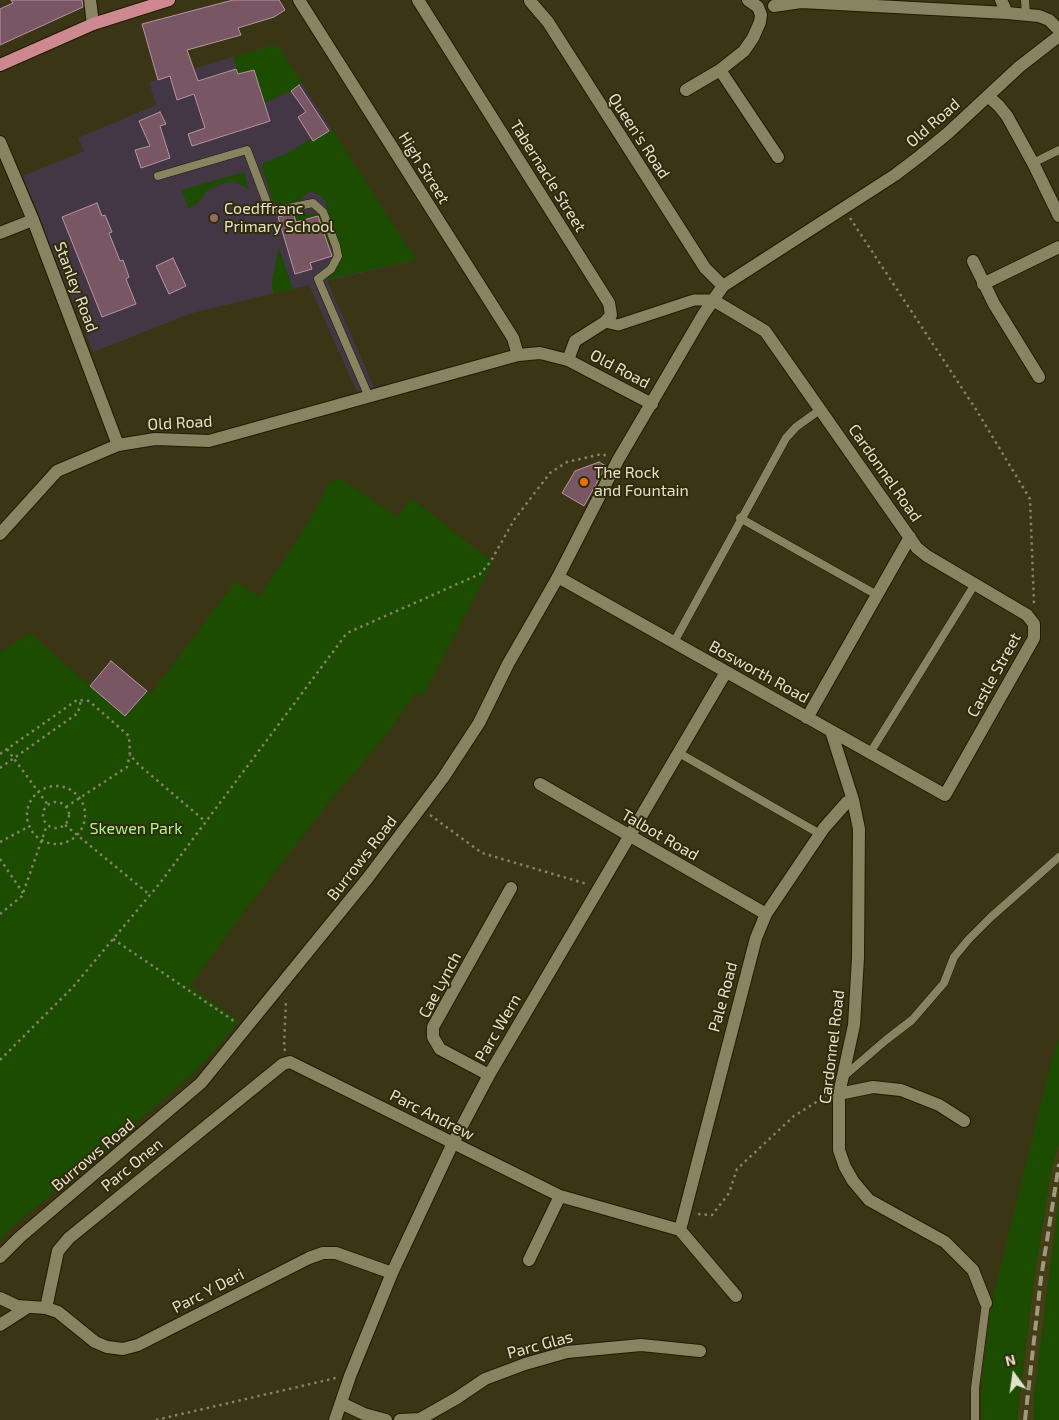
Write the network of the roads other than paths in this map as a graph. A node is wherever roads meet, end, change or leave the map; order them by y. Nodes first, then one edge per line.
1 (90, 0) edge
2 (169, 0) edge
3 (299, 0) edge
4 (418, 0) edge
5 (530, 0) edge
6 (1001, 0) edge
7 (1025, 0) edge
8 (751, 1) edge
9 (774, 6) dead end
10 (1007, 13) junction
11 (1026, 15) junction
12 (93, 24) junction
13 (1059, 30) edge
14 (1059, 36) edge
15 (0, 65) edge
16 (720, 70) junction
17 (686, 90) dead end
18 (988, 96) junction
19 (1, 149) edge
20 (1059, 150) edge
21 (778, 157) dead end
22 (1033, 162) junction
23 (158, 176) dead end
24 (1059, 216) edge
25 (33, 220) junction
26 (0, 233) edge
27 (1059, 247) edge
28 (973, 261) dead end
29 (983, 284) junction
30 (723, 286) junction
31 (713, 300) junction
32 (605, 322) junction
33 (518, 355) junction
34 (568, 360) junction
35 (1039, 377) dead end
36 (369, 397) junction
37 (652, 404) junction
38 (821, 409) junction
39 (118, 445) junction
40 (740, 518) junction
41 (0, 534) edge
42 (910, 537) junction
43 (558, 577) junction
44 (975, 584) junction
45 (877, 596) junction
46 (674, 642) junction
47 (726, 672) junction
48 (806, 718) junction
49 (831, 731) junction
50 (679, 753) junction
51 (870, 753) junction
52 (540, 784) dead end
53 (944, 795) joint
54 (853, 800) junction
55 (820, 834) junction
56 (628, 836) junction
57 (1059, 857) edge
58 (511, 888) dead end
59 (766, 914) junction
60 (290, 1062) joint
61 (489, 1076) junction
62 (842, 1078) junction
63 (839, 1094) junction
64 (964, 1121) dead end
65 (453, 1143) junction
66 (560, 1196) junction
67 (680, 1230) junction
68 (0, 1257) edge
69 (529, 1260) dead end
70 (392, 1273) junction
71 (736, 1296) dead end
72 (0, 1298) edge
73 (986, 1303) joint
74 (28, 1307) junction
75 (46, 1308) junction
76 (0, 1325) edge
77 (700, 1351) dead end
78 (341, 1402) junction
79 (335, 1420) edge
80 (386, 1420) edge
81 (400, 1420) edge
82 (975, 1420) edge

1 - 12 street
2 - 12 main road
3 - 33 street, High Street
4 - 32 street, Tabernacle Street
5 - 30 street, Queen's Road
6 - 10 street
7 - 11 lane
8 - 16 street
9 - 10 street
10 - 11 street
11 - 13 street
12 - 15 main road
14 - 18 street, Old Road
16 - 17 street
16 - 21 street
18 - 22 street
18 - 30 street, Old Road
19 - 25 street, Stanley Road
20 - 22 lane
22 - 24 street
23 - 36 lane
25 - 26 street
25 - 39 street, Stanley Road
27 - 29 street
28 - 29 street
29 - 35 street
30 - 31 street, Old Road
31 - 32 street
31 - 37 street, Old Road
31 - 38 street, Cardonnel Road
32 - 34 street
33 - 34 street, Old Road
33 - 36 street, Old Road
34 - 37 street, Old Road
36 - 39 street, Old Road
37 - 43 street, Burrows Road
38 - 40 lane
38 - 42 street, Cardonnel Road
39 - 41 street, Old Road
40 - 45 lane
40 - 46 lane
42 - 44 street, Castle Street
42 - 45 street, Cardonnel Road
43 - 46 street, Bosworth Road
43 - 68 street, Burrows Road
44 - 51 lane
44 - 53 street, Castle Street
45 - 48 street, Cardonnel Road
46 - 47 street, Bosworth Road
47 - 48 street, Bosworth Road
47 - 50 street, Parc Wern
48 - 49 street, Bosworth Road
49 - 51 street, Bosworth Road
49 - 54 street, Cardonnel Road
50 - 55 lane
50 - 56 street, Parc Wern
51 - 53 street, Bosworth Road
52 - 56 street, Talbot Road
54 - 55 street, Pale Road
54 - 62 street, Cardonnel Road
55 - 59 street, Pale Road
56 - 59 street, Talbot Road
56 - 61 street, Parc Wern
57 - 62 lane
58 - 61 street, Cae Lynch
59 - 67 street, Pale Road
60 - 65 street, Parc Andrew
60 - 75 street, Parc Onen
61 - 65 street, Parc Wern
62 - 63 street, Cardonnel Road
63 - 64 street
63 - 73 street, Cardonnel Road
65 - 66 street, Parc Andrew
65 - 70 street, Parc Wern
66 - 67 street
66 - 69 street
67 - 71 street
70 - 75 street, Parc Y Deri
70 - 78 street, Parc Wern
72 - 74 street
73 - 82 lane
74 - 75 street
74 - 76 street
77 - 81 street, Parc Glas
78 - 79 street, Parc Wern
78 - 80 street

